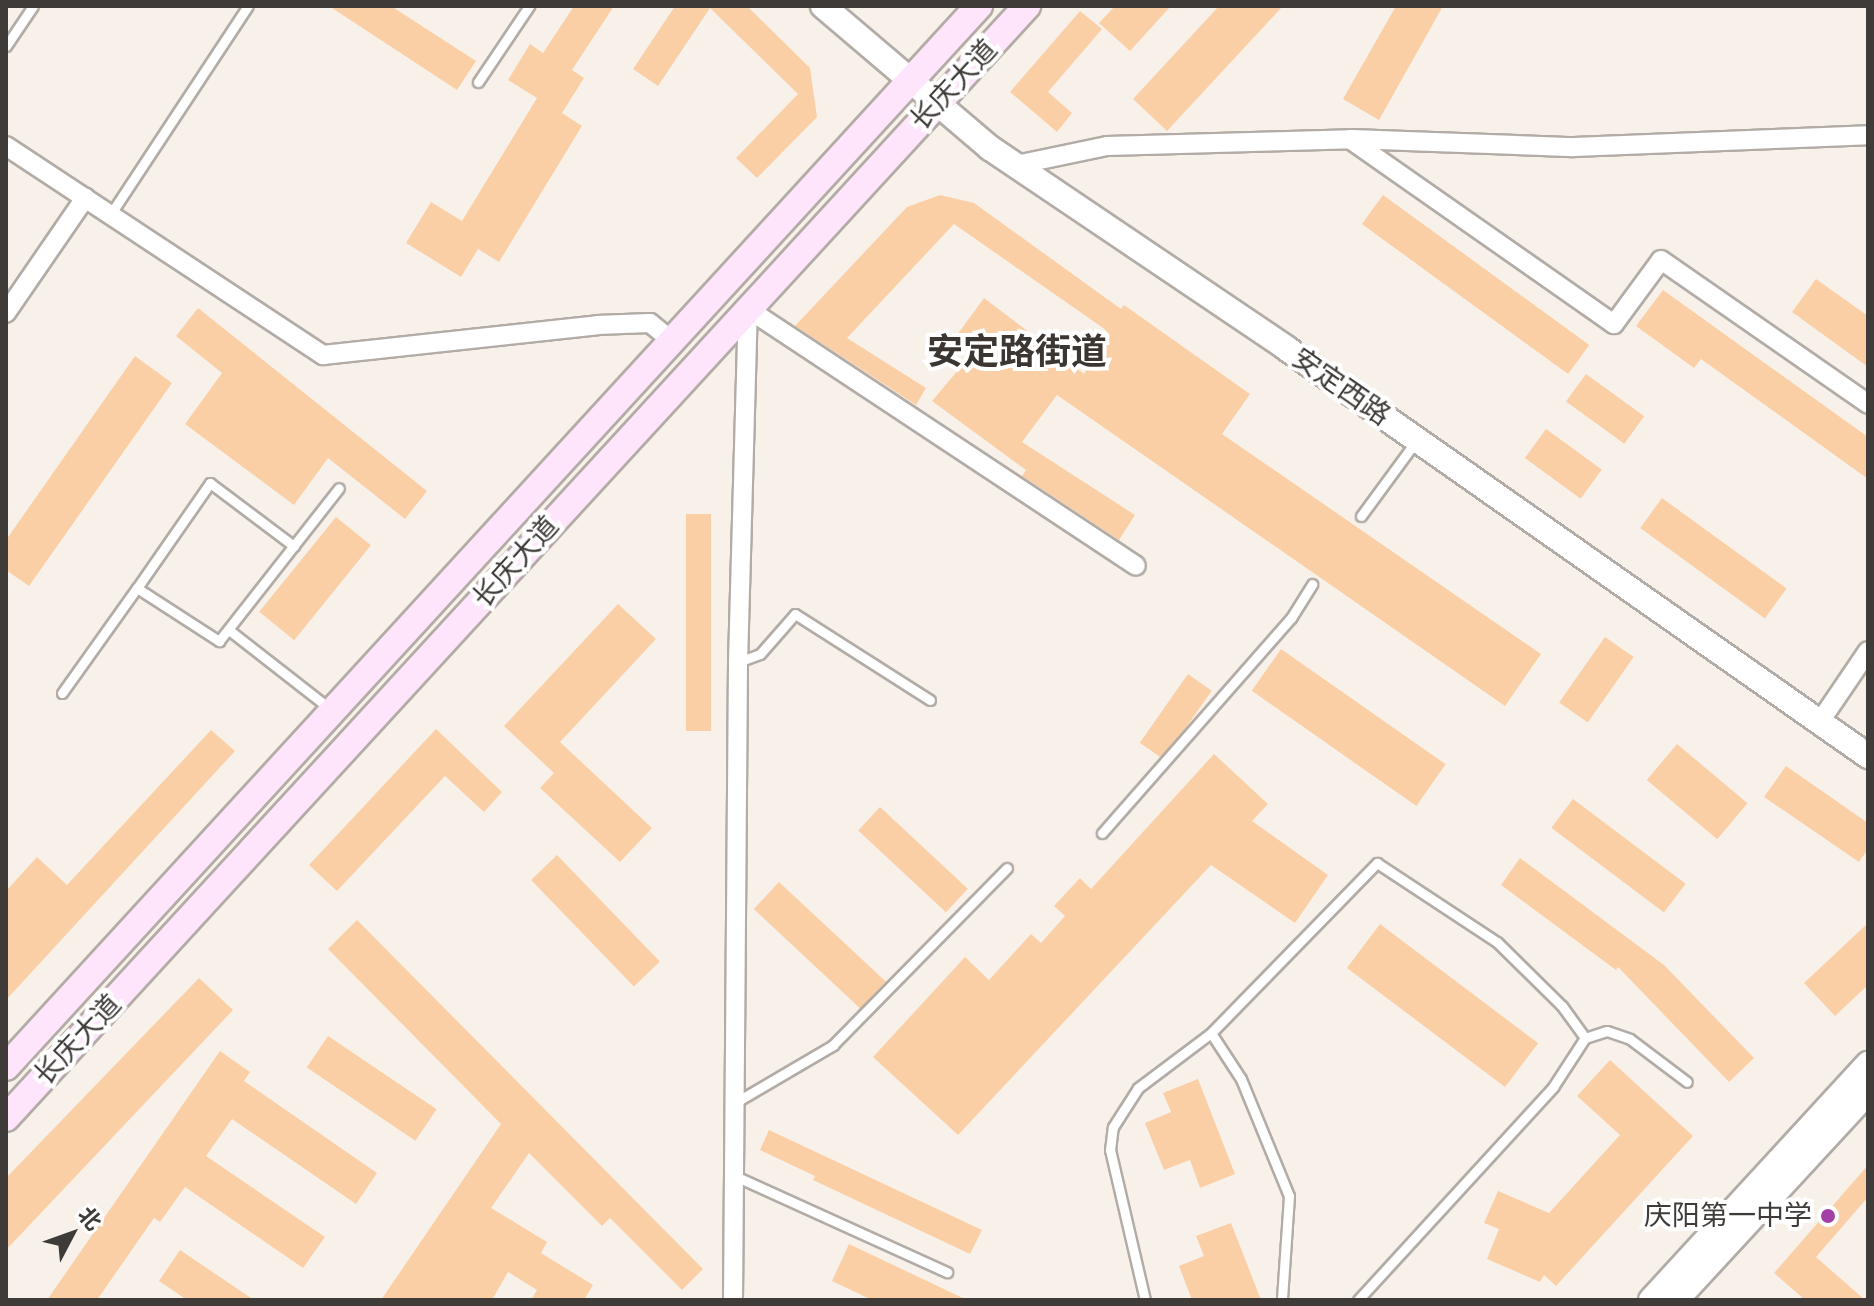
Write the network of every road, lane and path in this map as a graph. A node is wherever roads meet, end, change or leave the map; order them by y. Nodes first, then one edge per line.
1 (33, 6) edge
2 (248, 6) edge
3 (529, 6) edge
4 (823, 6) edge
5 (847, 6) edge
6 (979, 6) edge
7 (1027, 6) edge
8 (6, 46) edge
9 (915, 76) junction
10 (478, 82) dead end
11 (941, 98) junction
12 (1868, 135) edge
13 (1351, 139) junction
14 (6, 146) edge
15 (1027, 163) junction
16 (85, 198) junction
17 (110, 215) junction
18 (748, 309) junction
19 (6, 313) edge
20 (672, 341) junction
21 (1868, 404) edge
22 (1417, 440) junction
23 (339, 488) dead end
24 (1361, 516) dead end
25 (294, 546) junction
26 (1136, 566) dead end
27 (1312, 584) dead end
28 (137, 588) junction
29 (229, 630) junction
30 (1867, 653) edge
31 (738, 662) junction
32 (62, 693) dead end
33 (930, 700) dead end
34 (332, 711) junction
35 (1824, 716) junction
36 (1868, 737) edge
37 (1868, 756) edge
38 (1102, 833) dead end
39 (1007, 868) dead end
40 (1211, 1033) junction
41 (1585, 1038) junction
42 (1868, 1064) edge
43 (6, 1067) edge
44 (1687, 1082) dead end
45 (1868, 1092) edge
46 (736, 1102) junction
47 (6, 1118) edge
48 (735, 1176) junction
49 (947, 1272) dead end
50 (733, 1300) edge
51 (1145, 1300) edge
52 (1282, 1300) edge
53 (1358, 1300) edge
54 (1651, 1300) edge
55 (1676, 1300) edge

1 - 8 lane
2 - 17 lane
3 - 10 lane
4 - 9 street, 安定西路
5 - 9 street, 安定西路
6 - 9 main road, 长庆大道
7 - 11 main road, 长庆大道
9 - 11 street, 安定西路
9 - 20 main road, 长庆大道
11 - 15 street, 安定西路
11 - 18 main road, 长庆大道
12 - 13 street
13 - 15 street
13 - 21 street
14 - 16 street
15 - 22 street, 安定西路
15 - 35 street, 安定西路
16 - 17 street
16 - 19 street
17 - 20 street
18 - 26 street
18 - 31 street
18 - 47 main road, 长庆大道
20 - 34 main road, 长庆大道
22 - 24 lane
22 - 35 street, 安定西路
23 - 25 lane
25 - 28 lane
25 - 29 lane
27 - 38 lane
28 - 29 lane
28 - 32 lane
29 - 34 lane
30 - 35 street
31 - 33 lane
31 - 46 street
34 - 43 main road, 长庆大道
35 - 36 street, 安定西路
35 - 37 street, 安定西路
39 - 46 lane
40 - 41 lane
40 - 51 lane
40 - 52 lane
41 - 44 lane
41 - 53 lane
42 - 54 street
45 - 55 street
46 - 48 street
48 - 49 lane
48 - 50 street

